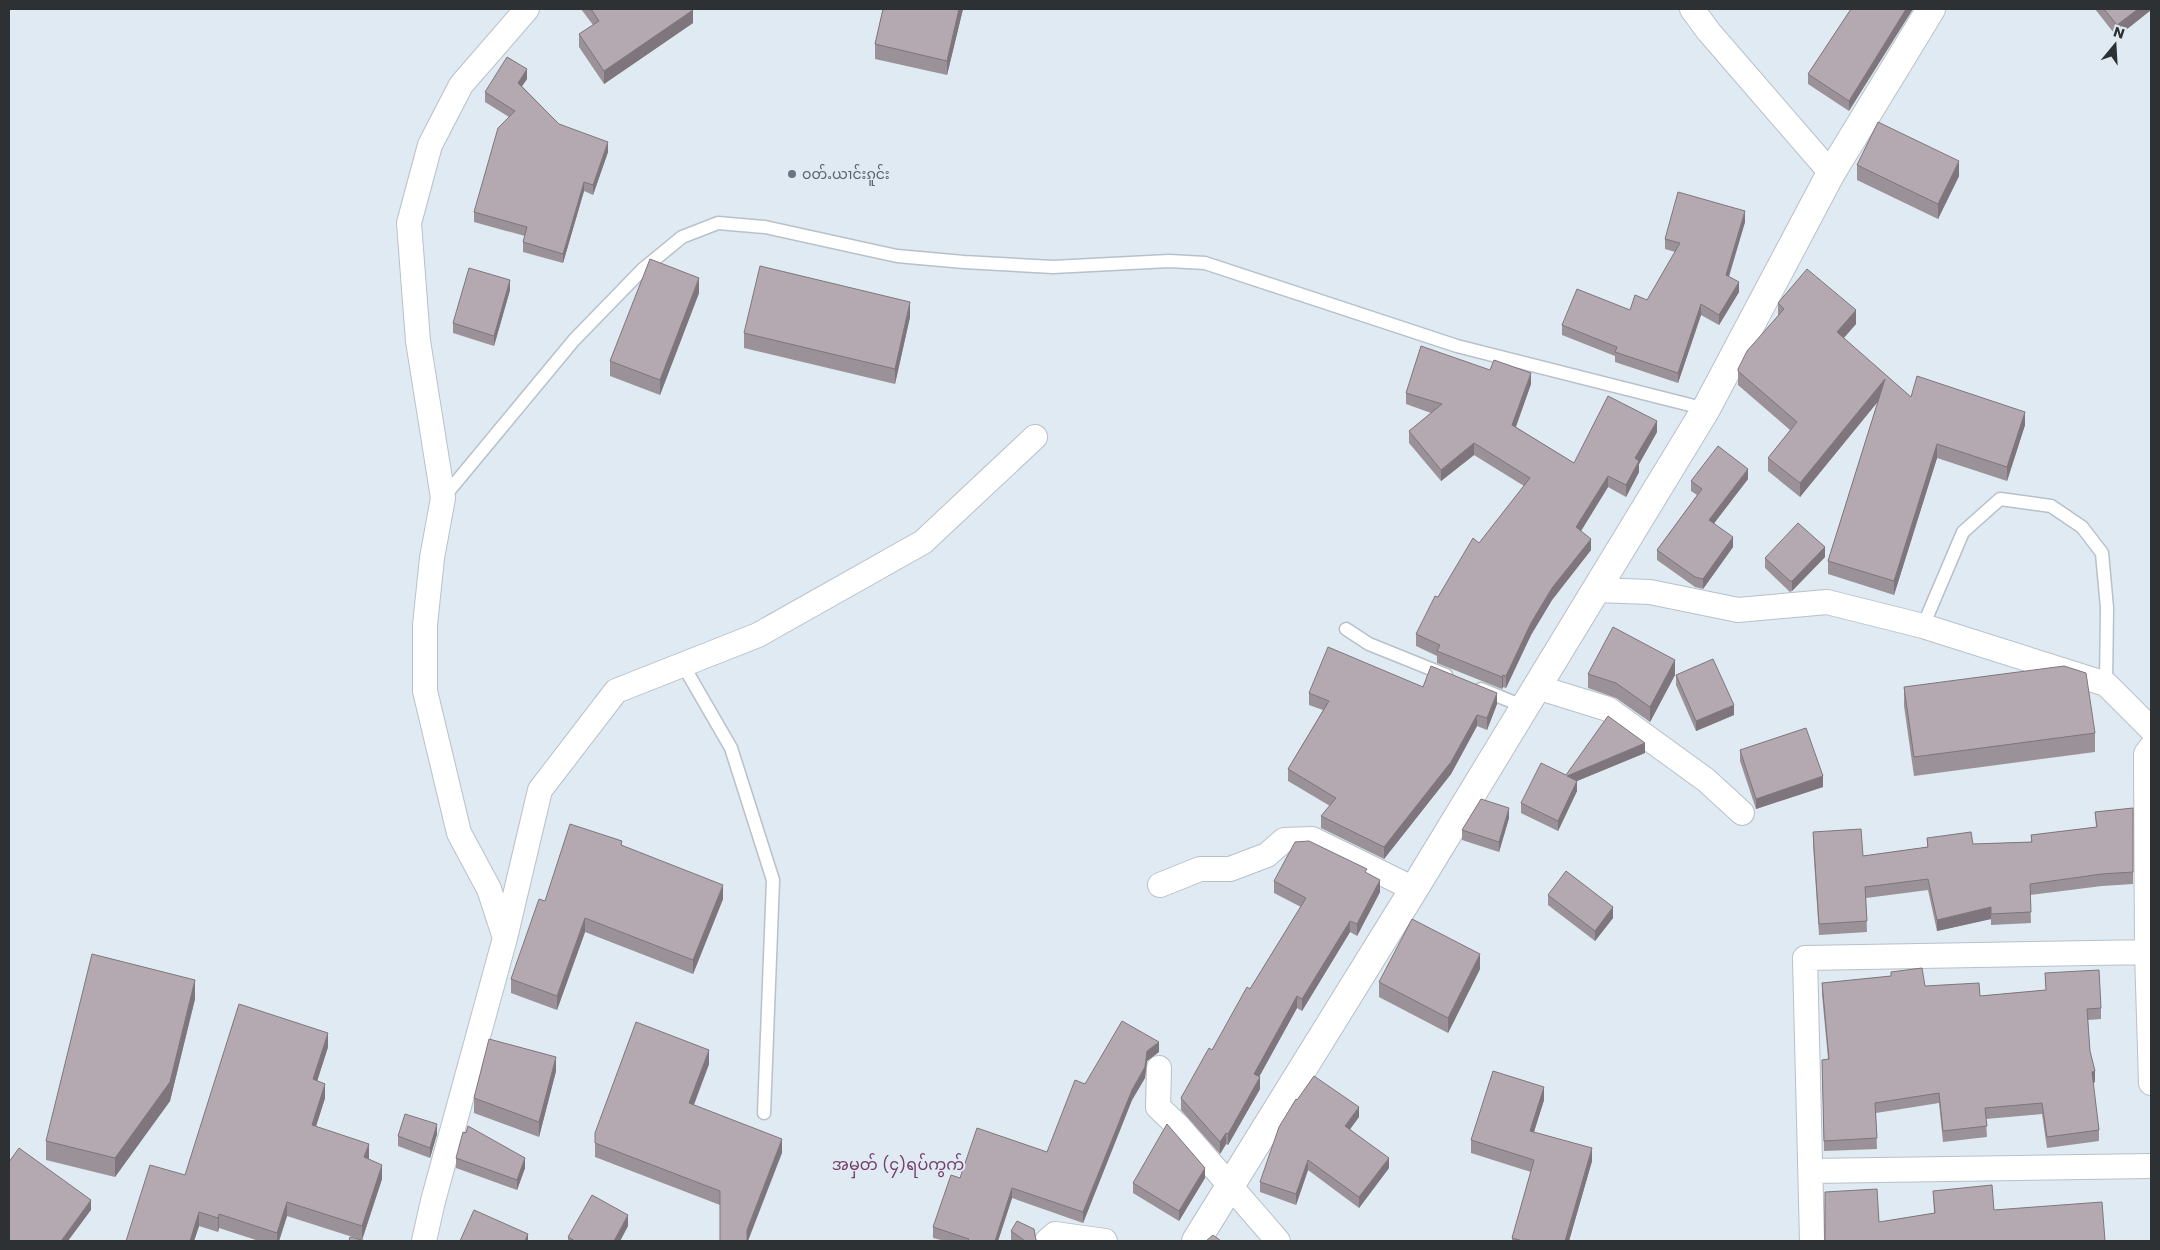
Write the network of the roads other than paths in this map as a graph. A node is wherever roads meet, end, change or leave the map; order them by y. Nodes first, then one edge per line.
1 (527, 9) edge
2 (1692, 9) edge
3 (1931, 9) edge
4 (1832, 173) junction
5 (1706, 409) junction
6 (1036, 437) dead end
7 (443, 498) junction
8 (1597, 590) junction
9 (1922, 626) junction
10 (1346, 628) dead end
11 (683, 665) junction
12 (1456, 679) edge
13 (2106, 684) junction
14 (1473, 686) edge
15 (1531, 697) junction
16 (2151, 729) edge
17 (2151, 746) edge
18 (1742, 814) dead end
19 (1160, 885) dead end
20 (1414, 889) junction
21 (506, 938) junction
22 (2149, 952) edge
23 (1159, 1068) dead end
24 (2151, 1083) edge
25 (764, 1113) dead end
26 (2151, 1166) edge
27 (1811, 1171) junction
28 (1230, 1188) junction
29 (424, 1241) edge
30 (1047, 1241) edge
31 (1105, 1241) edge
32 (1196, 1241) edge
33 (1278, 1241) edge
34 (1812, 1241) edge

1 - 7 street
2 - 4 street
3 - 4 street
4 - 5 street
5 - 7 lane
5 - 8 street
6 - 11 street
7 - 21 street
8 - 9 street
8 - 15 street
9 - 13 street
9 - 13 lane
10 - 12 lane
11 - 21 street
11 - 25 lane
13 - 16 street
14 - 15 lane
15 - 18 street
15 - 20 street
17 - 22 street
19 - 20 street
20 - 28 street
21 - 29 street
22 - 24 street
22 - 27 street
23 - 28 street
26 - 27 street
27 - 34 street
28 - 32 street
28 - 33 street
30 - 31 street

